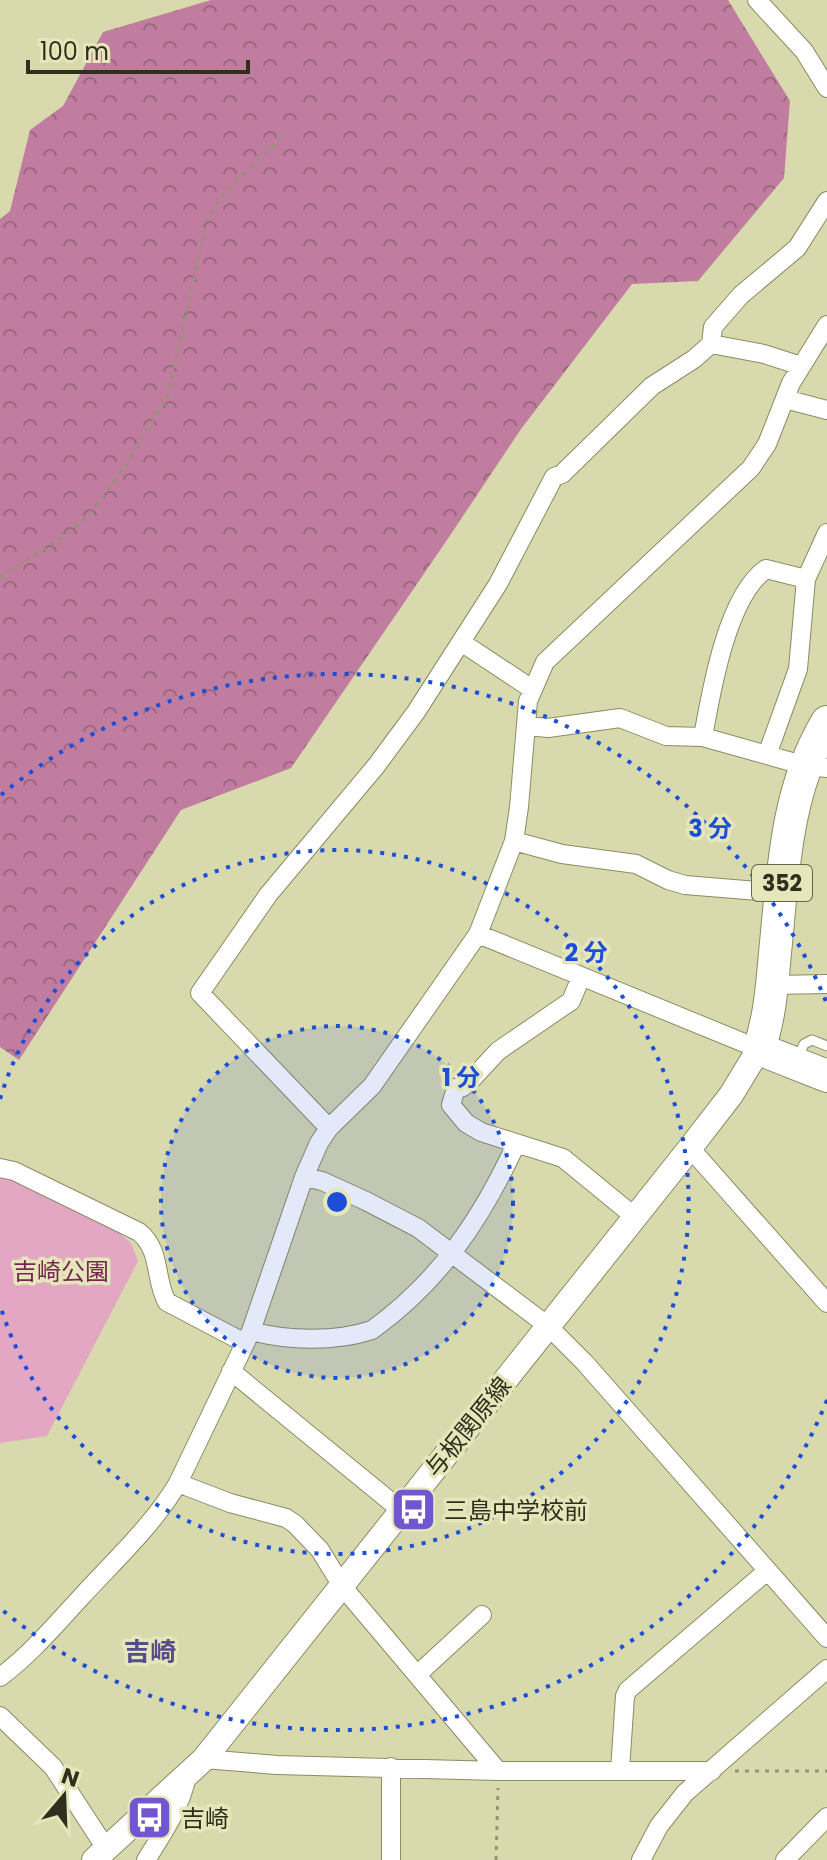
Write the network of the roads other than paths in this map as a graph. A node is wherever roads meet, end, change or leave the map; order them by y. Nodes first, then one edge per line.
1 (757, 0) edge
2 (827, 88) edge
3 (827, 201) edge
4 (827, 325) edge
5 (711, 344) junction
6 (801, 366) junction
7 (785, 399) junction
8 (827, 410) edge
9 (827, 533) edge
10 (806, 579) junction
11 (461, 642) junction
12 (532, 689) junction
13 (827, 722) edge
14 (527, 726) junction
15 (703, 737) junction
16 (767, 755) junction
17 (817, 767) edge
18 (514, 841) junction
19 (781, 893) junction
20 (478, 934) junction
21 (581, 977) junction
22 (827, 984) edge
23 (773, 985) junction
24 (827, 1046) edge
25 (759, 1049) junction
26 (795, 1064) junction
27 (827, 1076) edge
28 (329, 1128) junction
29 (516, 1144) junction
30 (690, 1148) junction
31 (0, 1168) edge
32 (304, 1177) junction
33 (635, 1217) junction
34 (453, 1256) junction
35 (827, 1303) edge
36 (548, 1326) junction
37 (248, 1337) junction
38 (231, 1371) junction
39 (178, 1483) junction
40 (402, 1511) junction
41 (767, 1571) junction
42 (342, 1586) junction
43 (482, 1615) dead end
44 (827, 1638) edge
45 (827, 1669) edge
46 (418, 1674) junction
47 (0, 1677) edge
48 (0, 1716) edge
49 (196, 1767) junction
50 (391, 1767) junction
51 (620, 1770) junction
52 (498, 1771) junction
53 (712, 1771) junction
54 (827, 1817) edge
55 (100, 1855) edge
56 (146, 1860) edge
57 (391, 1860) edge
58 (641, 1860) edge
59 (785, 1860) edge

1 - 2 street
3 - 5 street
4 - 6 street
5 - 6 street
5 - 11 street
6 - 7 street
7 - 8 street
7 - 12 street
9 - 10 street
10 - 15 street
10 - 16 street
11 - 12 street
11 - 28 street
12 - 14 street
13 - 17 highway, 352
14 - 15 street
14 - 18 street
15 - 16 street
16 - 17 street
17 - 19 highway, 352
18 - 19 street
18 - 20 street
19 - 23 highway, 352
20 - 21 street
20 - 28 street
21 - 25 street
21 - 29 street
22 - 23 street
23 - 25 highway, 352
24 - 26 lane
25 - 26 highway
25 - 30 main road, 与板関原線
26 - 27 highway
28 - 32 street
29 - 33 street
29 - 34 street
30 - 33 main road, 与板関原線
30 - 35 street
31 - 37 street
32 - 34 street
32 - 37 street
33 - 36 main road, 与板関原線
34 - 36 street
34 - 37 street
36 - 40 main road, 与板関原線
36 - 41 street
37 - 38 street
38 - 39 street
38 - 40 street
39 - 42 street
39 - 47 street
40 - 42 main road, 与板関原線
41 - 44 street
41 - 51 street
42 - 46 street
42 - 49 main road, 与板関原線
43 - 46 street
45 - 53 street
46 - 52 street
48 - 55 street
49 - 50 street
49 - 55 main road, 与板関原線
49 - 56 street
50 - 52 street
50 - 57 street
51 - 52 street
51 - 53 street
53 - 58 street
54 - 59 street

